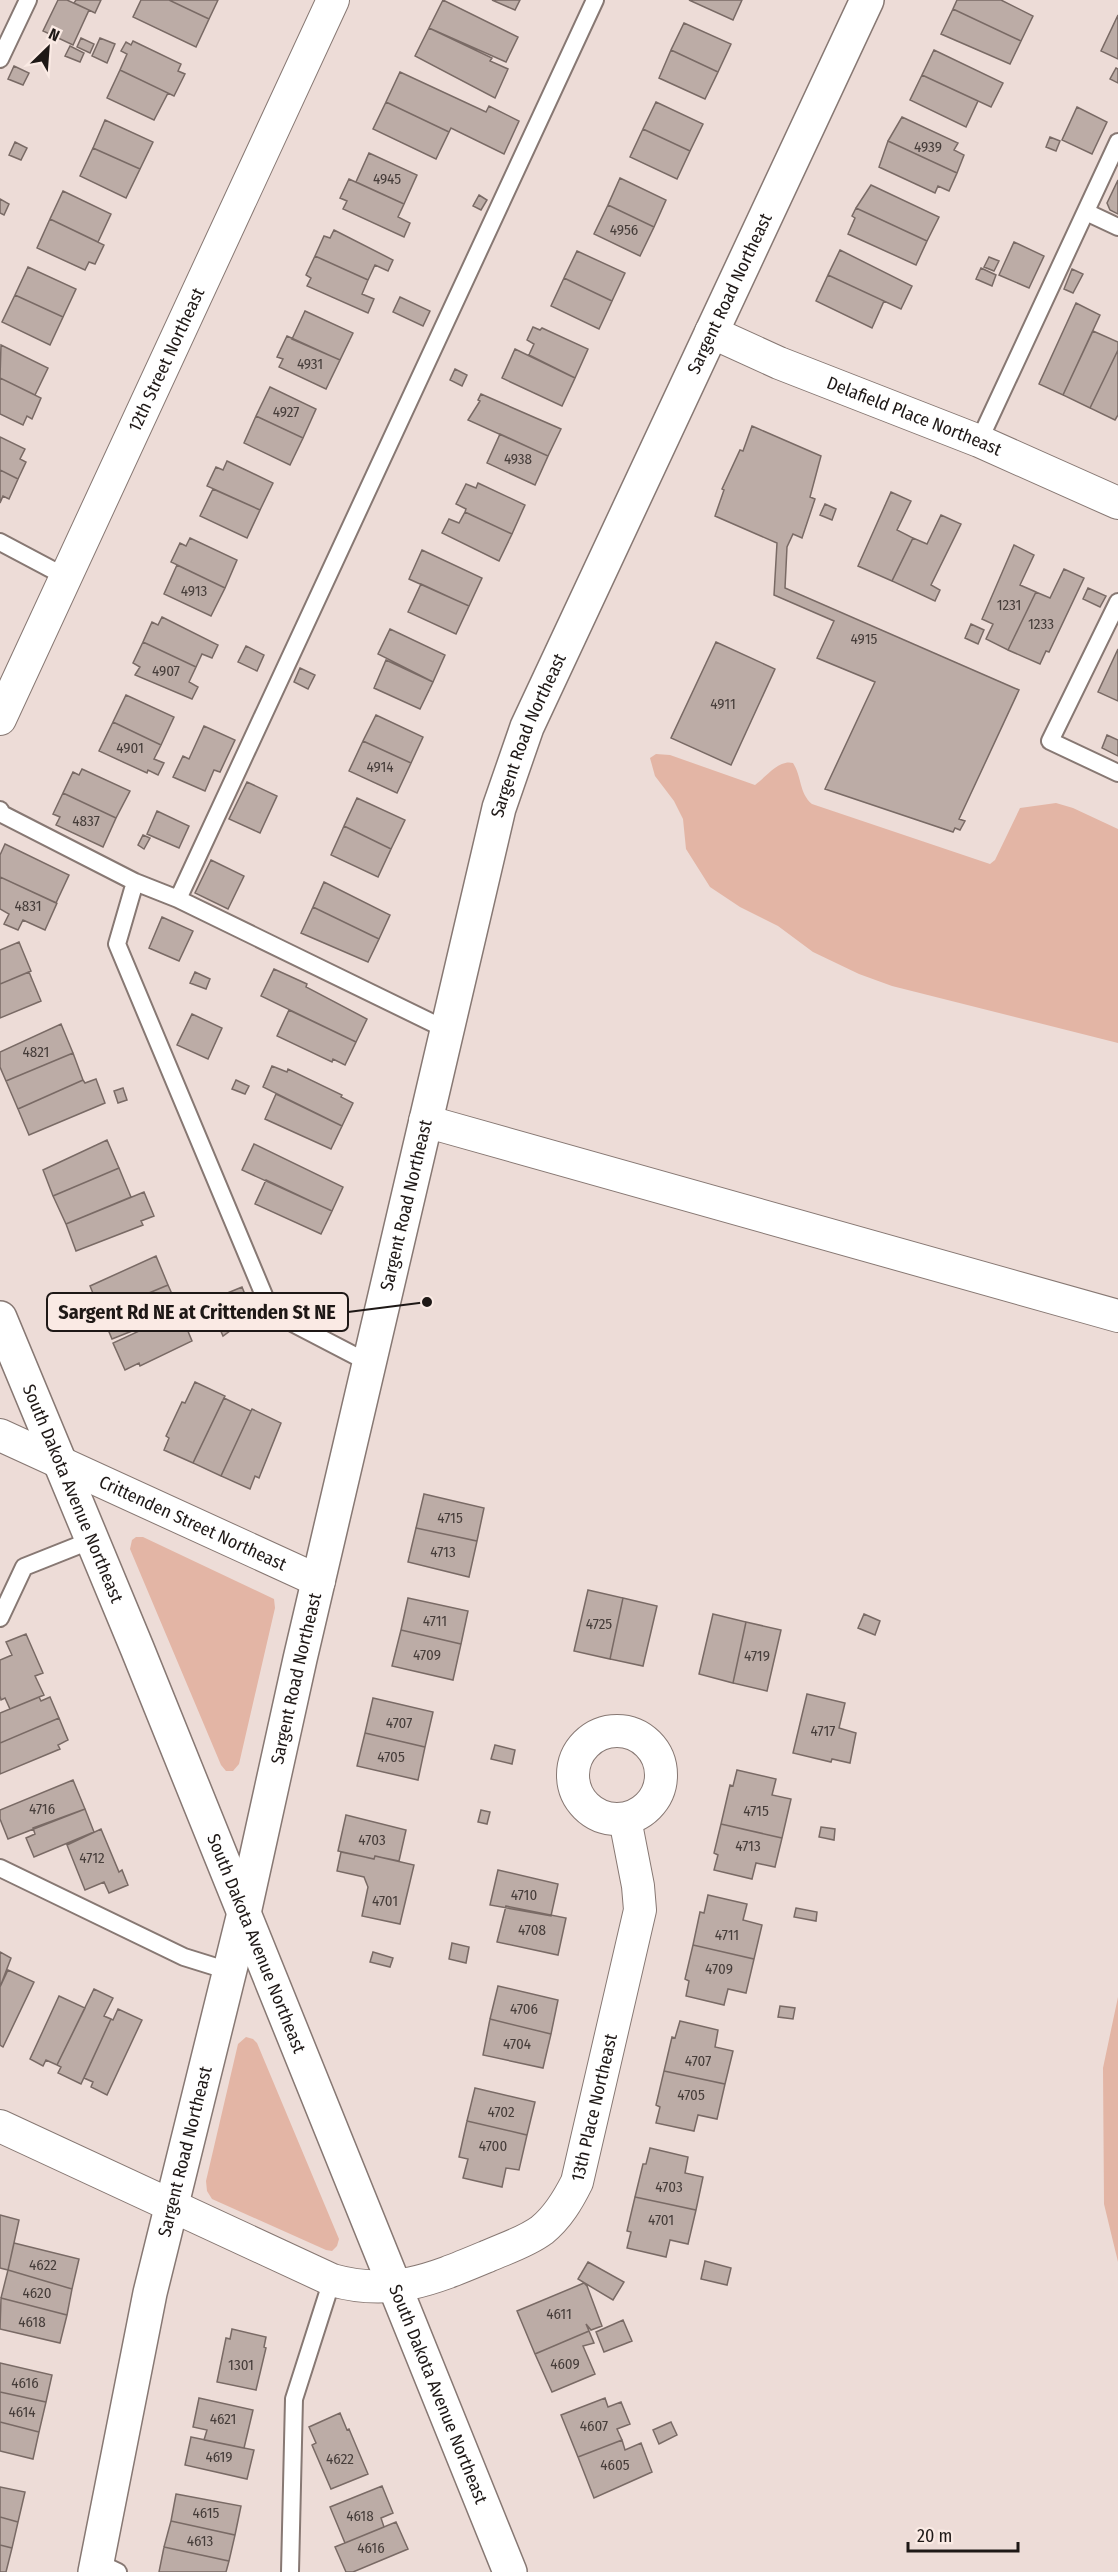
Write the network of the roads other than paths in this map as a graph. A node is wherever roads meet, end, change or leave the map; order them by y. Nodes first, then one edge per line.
1 (28, 0) edge
2 (333, 0) edge
3 (595, 0) edge
4 (867, 0) edge
5 (0, 59) edge
6 (1118, 142) edge
7 (1086, 212) junction
8 (1118, 227) edge
9 (711, 333) junction
10 (980, 441) junction
11 (1118, 503) edge
12 (0, 542) edge
13 (66, 577) junction
14 (1118, 602) edge
15 (0, 719) edge
16 (1118, 773) edge
17 (0, 810) edge
18 (135, 882) junction
19 (178, 899) junction
20 (447, 1030) junction
21 (426, 1121) junction
22 (1118, 1316) edge
23 (0, 1318) edge
24 (369, 1363) junction
25 (0, 1435) edge
26 (60, 1464) junction
27 (92, 1539) junction
28 (319, 1581) junction
29 (0, 1618) edge
30 (625, 1819) dead end
31 (0, 1868) edge
32 (243, 1913) junction
33 (229, 1971) junction
34 (0, 2126) edge
35 (172, 2206) junction
36 (332, 2280) junction
37 (395, 2288) junction
38 (103, 2569) edge
39 (290, 2572) edge
40 (510, 2572) edge

1 - 5 lane
2 - 13 street, 12th Street Northeast
3 - 19 lane
4 - 9 main road, Sargent Road Northeast
6 - 7 lane
7 - 8 lane
7 - 10 lane
9 - 10 street, Delafield Place Northeast
9 - 20 main road, Sargent Road Northeast
10 - 11 street, Delafield Place Northeast
12 - 13 lane
13 - 15 street, 12th Street Northeast
14 - 16 lane
17 - 18 lane
18 - 19 lane
18 - 24 lane
19 - 20 lane
20 - 21 main road, Sargent Road Northeast
21 - 22 street
21 - 24 main road, Sargent Road Northeast
23 - 26 main road, South Dakota Avenue Northeast
24 - 28 main road, Sargent Road Northeast
25 - 26 street, Crittenden Street Northeast
26 - 27 main road, South Dakota Avenue Northeast
26 - 28 street, Crittenden Street Northeast
27 - 29 lane
27 - 32 main road, South Dakota Avenue Northeast
28 - 32 main road, Sargent Road Northeast
30 - 37 street, 13th Place Northeast
31 - 33 lane
32 - 33 main road, Sargent Road Northeast
32 - 37 main road, South Dakota Avenue Northeast
33 - 35 main road, Sargent Road Northeast
34 - 35 street, 13th Place Northeast
35 - 36 street, 13th Place Northeast
35 - 38 main road, Sargent Road Northeast
36 - 37 street, 13th Place Northeast
36 - 39 lane
37 - 40 main road, South Dakota Avenue Northeast

